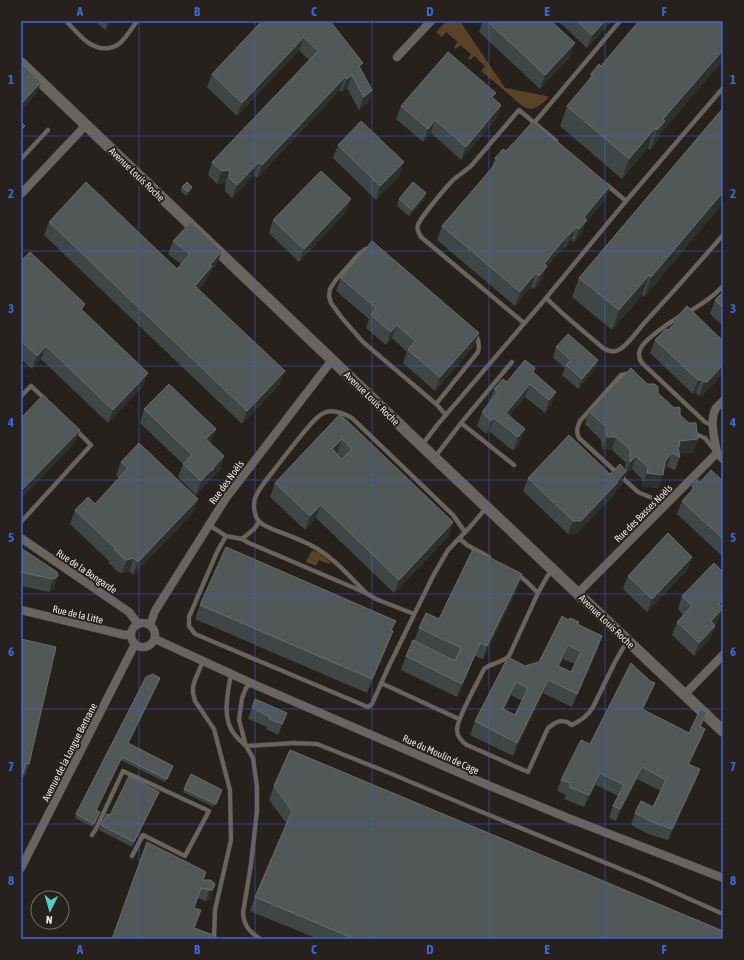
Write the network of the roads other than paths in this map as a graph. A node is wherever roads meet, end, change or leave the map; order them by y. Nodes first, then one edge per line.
1 (66, 21) edge
2 (137, 21) edge
3 (431, 21) edge
4 (620, 21) edge
5 (397, 57) dead end
6 (21, 63) edge
7 (723, 88) edge
8 (535, 122) junction
9 (86, 125) junction
10 (48, 130) dead end
11 (558, 142) edge
12 (21, 159) edge
13 (603, 182) edge
14 (21, 194) edge
15 (626, 201) junction
16 (723, 235) edge
17 (373, 248) edge
18 (723, 286) edge
19 (546, 298) junction
20 (690, 311) junction
21 (695, 316) edge
22 (524, 323) junction
23 (470, 330) edge
24 (332, 360) junction
25 (512, 362) dead end
26 (632, 375) edge
27 (21, 396) edge
28 (723, 401) edge
29 (47, 402) edge
30 (436, 404) junction
31 (446, 415) junction
32 (69, 423) edge
33 (461, 423) junction
34 (713, 426) junction
35 (688, 428) edge
36 (421, 445) junction
37 (720, 455) edge
38 (435, 457) junction
39 (514, 465) dead end
40 (487, 506) junction
41 (663, 507) junction
42 (21, 522) edge
43 (259, 522) junction
44 (209, 525) junction
45 (465, 532) junction
46 (226, 536) junction
47 (21, 538) edge
48 (459, 538) junction
49 (242, 539) junction
50 (495, 561) edge
51 (552, 569) junction
52 (515, 572) edge
53 (366, 593) junction
54 (538, 593) junction
55 (578, 593) junction
56 (21, 610) edge
57 (414, 614) junction
58 (138, 624) junction
59 (150, 625) junction
60 (131, 634) junction
61 (155, 639) junction
62 (628, 641) junction
63 (135, 644) junction
64 (723, 655) edge
65 (203, 661) junction
66 (231, 673) junction
67 (251, 683) junction
68 (381, 683) junction
69 (685, 694) junction
70 (459, 720) junction
71 (723, 731) edge
72 (246, 746) junction
73 (92, 836) dead end
74 (132, 856) dead end
75 (21, 868) edge
76 (723, 878) edge
77 (723, 914) edge
78 (214, 939) edge
79 (260, 939) edge

1 - 2 lane
3 - 5 street
4 - 8 lane
6 - 9 main road, Avenue Louis Roche
7 - 15 lane
8 - 11 lane
8 - 22 lane
9 - 14 street
9 - 24 main road, Avenue Louis Roche
10 - 12 lane
13 - 15 lane
15 - 19 lane
16 - 19 lane
17 - 30 lane
18 - 20 lane
19 - 22 lane
20 - 21 lane
20 - 34 lane
22 - 31 lane
23 - 30 lane
24 - 36 main road, Avenue Louis Roche
24 - 44 street, Rue des Noëls
25 - 33 lane
26 - 41 lane
27 - 29 lane
28 - 34 street
30 - 31 lane
31 - 36 lane
32 - 42 lane
33 - 38 lane
33 - 39 lane
34 - 37 street
35 - 37 lane
36 - 38 main road, Avenue Louis Roche
37 - 41 street, Rue des Basses Noëls
38 - 40 main road, Avenue Louis Roche
40 - 45 lane
40 - 51 main road, Avenue Louis Roche
41 - 55 street, Rue des Basses Noëls
43 - 45 lane
43 - 49 lane
43 - 53 lane
44 - 46 lane
44 - 59 street, Rue des Noëls
45 - 48 lane
46 - 49 lane
46 - 68 lane
47 - 58 street, Rue de la Bongarde
48 - 50 lane
48 - 57 lane
49 - 53 lane
51 - 54 lane
51 - 55 main road, Avenue Louis Roche
52 - 54 lane
53 - 57 lane
54 - 70 lane
55 - 62 main road, Avenue Louis Roche
56 - 60 street, Rue de la Litte
57 - 68 lane
58 - 59 street
58 - 60 street
59 - 61 street
60 - 63 street
61 - 63 street
61 - 65 street, Rue du Moulin de Cage
62 - 69 main road, Avenue Louis Roche
62 - 70 lane
63 - 75 street, Avenue de la Longue Bertrane
64 - 69 street
65 - 66 street, Rue du Moulin de Cage
65 - 78 lane
66 - 67 street, Rue du Moulin de Cage
66 - 72 lane
67 - 72 lane
67 - 76 street, Rue du Moulin de Cage
68 - 70 lane
69 - 71 main road, Avenue Louis Roche
72 - 77 lane
72 - 79 lane
73 - 74 lane

